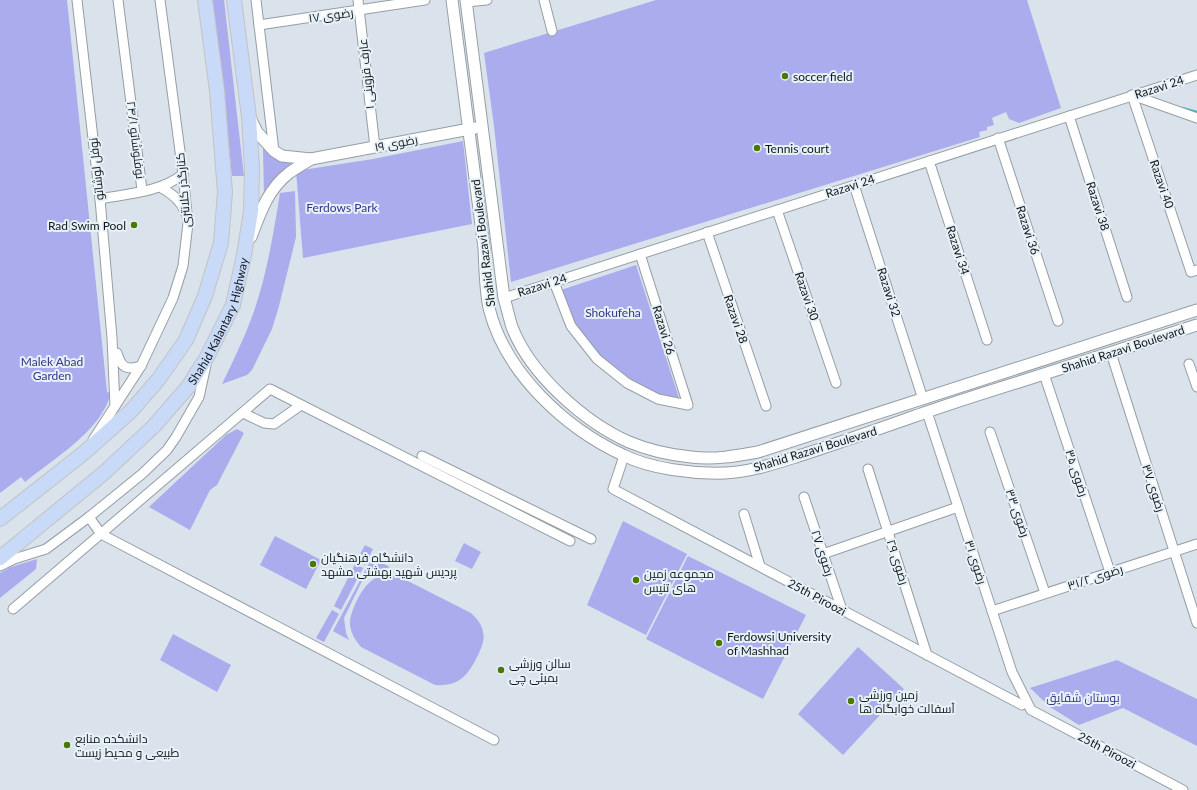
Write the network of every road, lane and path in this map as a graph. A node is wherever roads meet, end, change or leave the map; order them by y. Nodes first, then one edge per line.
1 (77, 0) edge
2 (118, 0) edge
3 (160, 0) edge
4 (205, 0) edge
5 (234, 0) edge
6 (256, 0) edge
7 (358, 0) edge
8 (425, 0) edge
9 (452, 0) edge
10 (487, 0) edge
11 (544, 0) edge
12 (466, 1) edge
13 (360, 11) junction
14 (259, 24) junction
15 (552, 30) dead end
16 (1197, 75) edge
17 (1132, 96) junction
18 (1069, 116) junction
19 (249, 117) junction
20 (1197, 118) edge
21 (482, 127) junction
22 (469, 129) junction
23 (998, 138) junction
24 (375, 147) junction
25 (274, 151) junction
26 (310, 159) junction
27 (929, 161) junction
28 (183, 174) junction
29 (854, 185) junction
30 (160, 187) junction
31 (142, 190) junction
32 (100, 199) junction
33 (777, 210) junction
34 (188, 223) junction
35 (707, 232) junction
36 (640, 254) junction
37 (244, 256) junction
38 (1194, 271) edge
39 (554, 282) junction
40 (1127, 297) dead end
41 (504, 298) junction
42 (1197, 310) edge
43 (1058, 321) dead end
44 (1197, 325) edge
45 (112, 338) junction
46 (987, 340) dead end
47 (1111, 353) junction
48 (207, 357) junction
49 (1190, 364) dead end
50 (141, 366) junction
51 (1044, 374) junction
52 (836, 383) dead end
53 (1197, 387) edge
54 (923, 399) junction
55 (301, 405) junction
56 (116, 406) junction
57 (766, 406) dead end
58 (927, 412) junction
59 (243, 413) junction
60 (990, 432) dead end
61 (85, 452) junction
62 (422, 456) dead end
63 (624, 456) junction
64 (868, 469) dead end
65 (804, 497) dead end
66 (958, 507) junction
67 (744, 514) dead end
68 (89, 517) junction
69 (0, 519) edge
70 (888, 532) junction
71 (101, 534) junction
72 (591, 539) dead end
73 (570, 541) dead end
74 (1197, 544) edge
75 (1174, 551) junction
76 (823, 554) junction
77 (0, 558) edge
78 (0, 566) edge
79 (760, 566) junction
80 (1110, 572) junction
81 (1045, 593) junction
82 (13, 609) dead end
83 (842, 610) junction
84 (992, 611) junction
85 (1197, 623) edge
86 (928, 655) junction
87 (1022, 705) dead end
88 (1031, 710) joint
89 (494, 740) dead end
90 (1183, 790) edge

1 - 32 street, نوفل لوشاتو
2 - 31 street, نوفلوشاتو ۲۴/۱
3 - 28 street, کنارگذر کلانتری
4 - 61 highway, Shahid Kalantary Highway
5 - 19 highway, Shahid Kalantary Highway
6 - 14 street
7 - 13 street, عارف قزوینی ۱
8 - 13 street, رضوی ۱۷
9 - 22 street, Shahid Razavi Boulevard
10 - 12 street
11 - 15 street
12 - 21 street, Shahid Razavi Boulevard
13 - 14 street, رضوی ۱۷
13 - 24 street, عارف قزوینی ۱
14 - 25 street
16 - 17 street, Razavi 24
17 - 18 street, Razavi 24
17 - 20 street
17 - 38 street, Razavi 40
18 - 23 street, Razavi 24
18 - 40 street, Razavi 38
19 - 25 street
19 - 37 highway, Shahid Kalantary Highway
21 - 22 street, رضوی ۱۹
21 - 41 street, Shahid Razavi Boulevard
22 - 24 street, رضوی ۱۹
22 - 63 street, Shahid Razavi Boulevard
23 - 27 street, Razavi 24
23 - 43 street, Razavi 36
24 - 26 street, رضوی ۱۹
25 - 26 street
26 - 37 street
27 - 29 street, Razavi 24
27 - 46 street, Razavi 34
28 - 30 street
28 - 34 street, کنارگذر کلانتری
29 - 33 street, Razavi 24
29 - 54 street, Razavi 32
30 - 31 street
30 - 34 street
31 - 32 street
32 - 45 street, نوفل لوشاتو
33 - 35 street, Razavi 24
33 - 52 street, Razavi 30
34 - 50 street, کنارگذر کلانتری
35 - 36 street, Razavi 24
35 - 57 street, Razavi 28
36 - 39 street, Razavi 24
36 - 39 street, Razavi 26
37 - 48 highway, Shahid Kalantary Highway
39 - 41 street, Razavi 24
41 - 54 street, Shahid Razavi Boulevard
42 - 54 street, Shahid Razavi Boulevard
44 - 47 street, Shahid Razavi Boulevard
45 - 50 street, نوفل لوشاتو
45 - 56 street, نوفل لوشاتو
47 - 51 street, Shahid Razavi Boulevard
47 - 75 street, رضوی ۳۷
48 - 68 street
48 - 77 highway, Shahid Kalantary Highway
49 - 53 street
50 - 56 street, کنارگذر کلانتری
51 - 58 street, Shahid Razavi Boulevard
51 - 80 street, رضوی ۳۵
54 - 58 street
55 - 59 street
55 - 59 street
55 - 73 street
56 - 61 street, کنارگذر کلانتری
58 - 63 street, Shahid Razavi Boulevard
58 - 66 street, رضوی ۳۱
59 - 71 street
60 - 81 street, رضوی ۳۳
61 - 69 highway, Shahid Kalantary Highway
62 - 72 street
63 - 79 street, 25th Piroozi
64 - 70 street, رضوی ۲۹
65 - 76 street, رضوی ۲۷
66 - 70 street
66 - 84 street, رضوی ۳۱
67 - 79 street
68 - 71 street
68 - 78 street
70 - 76 street
70 - 86 street, رضوی ۲۹
71 - 82 street
71 - 89 street
74 - 75 street, رضوی ۳۱/۲
75 - 80 street, رضوی ۳۱/۲
75 - 85 street, رضوی ۳۷
76 - 83 street, رضوی ۲۷
79 - 83 street, 25th Piroozi
80 - 81 street, رضوی ۳۱/۲
81 - 84 street, رضوی ۳۱/۲
83 - 86 street, 25th Piroozi
84 - 88 street, رضوی ۳۱
86 - 87 street, 25th Piroozi
88 - 90 street, 25th Piroozi

